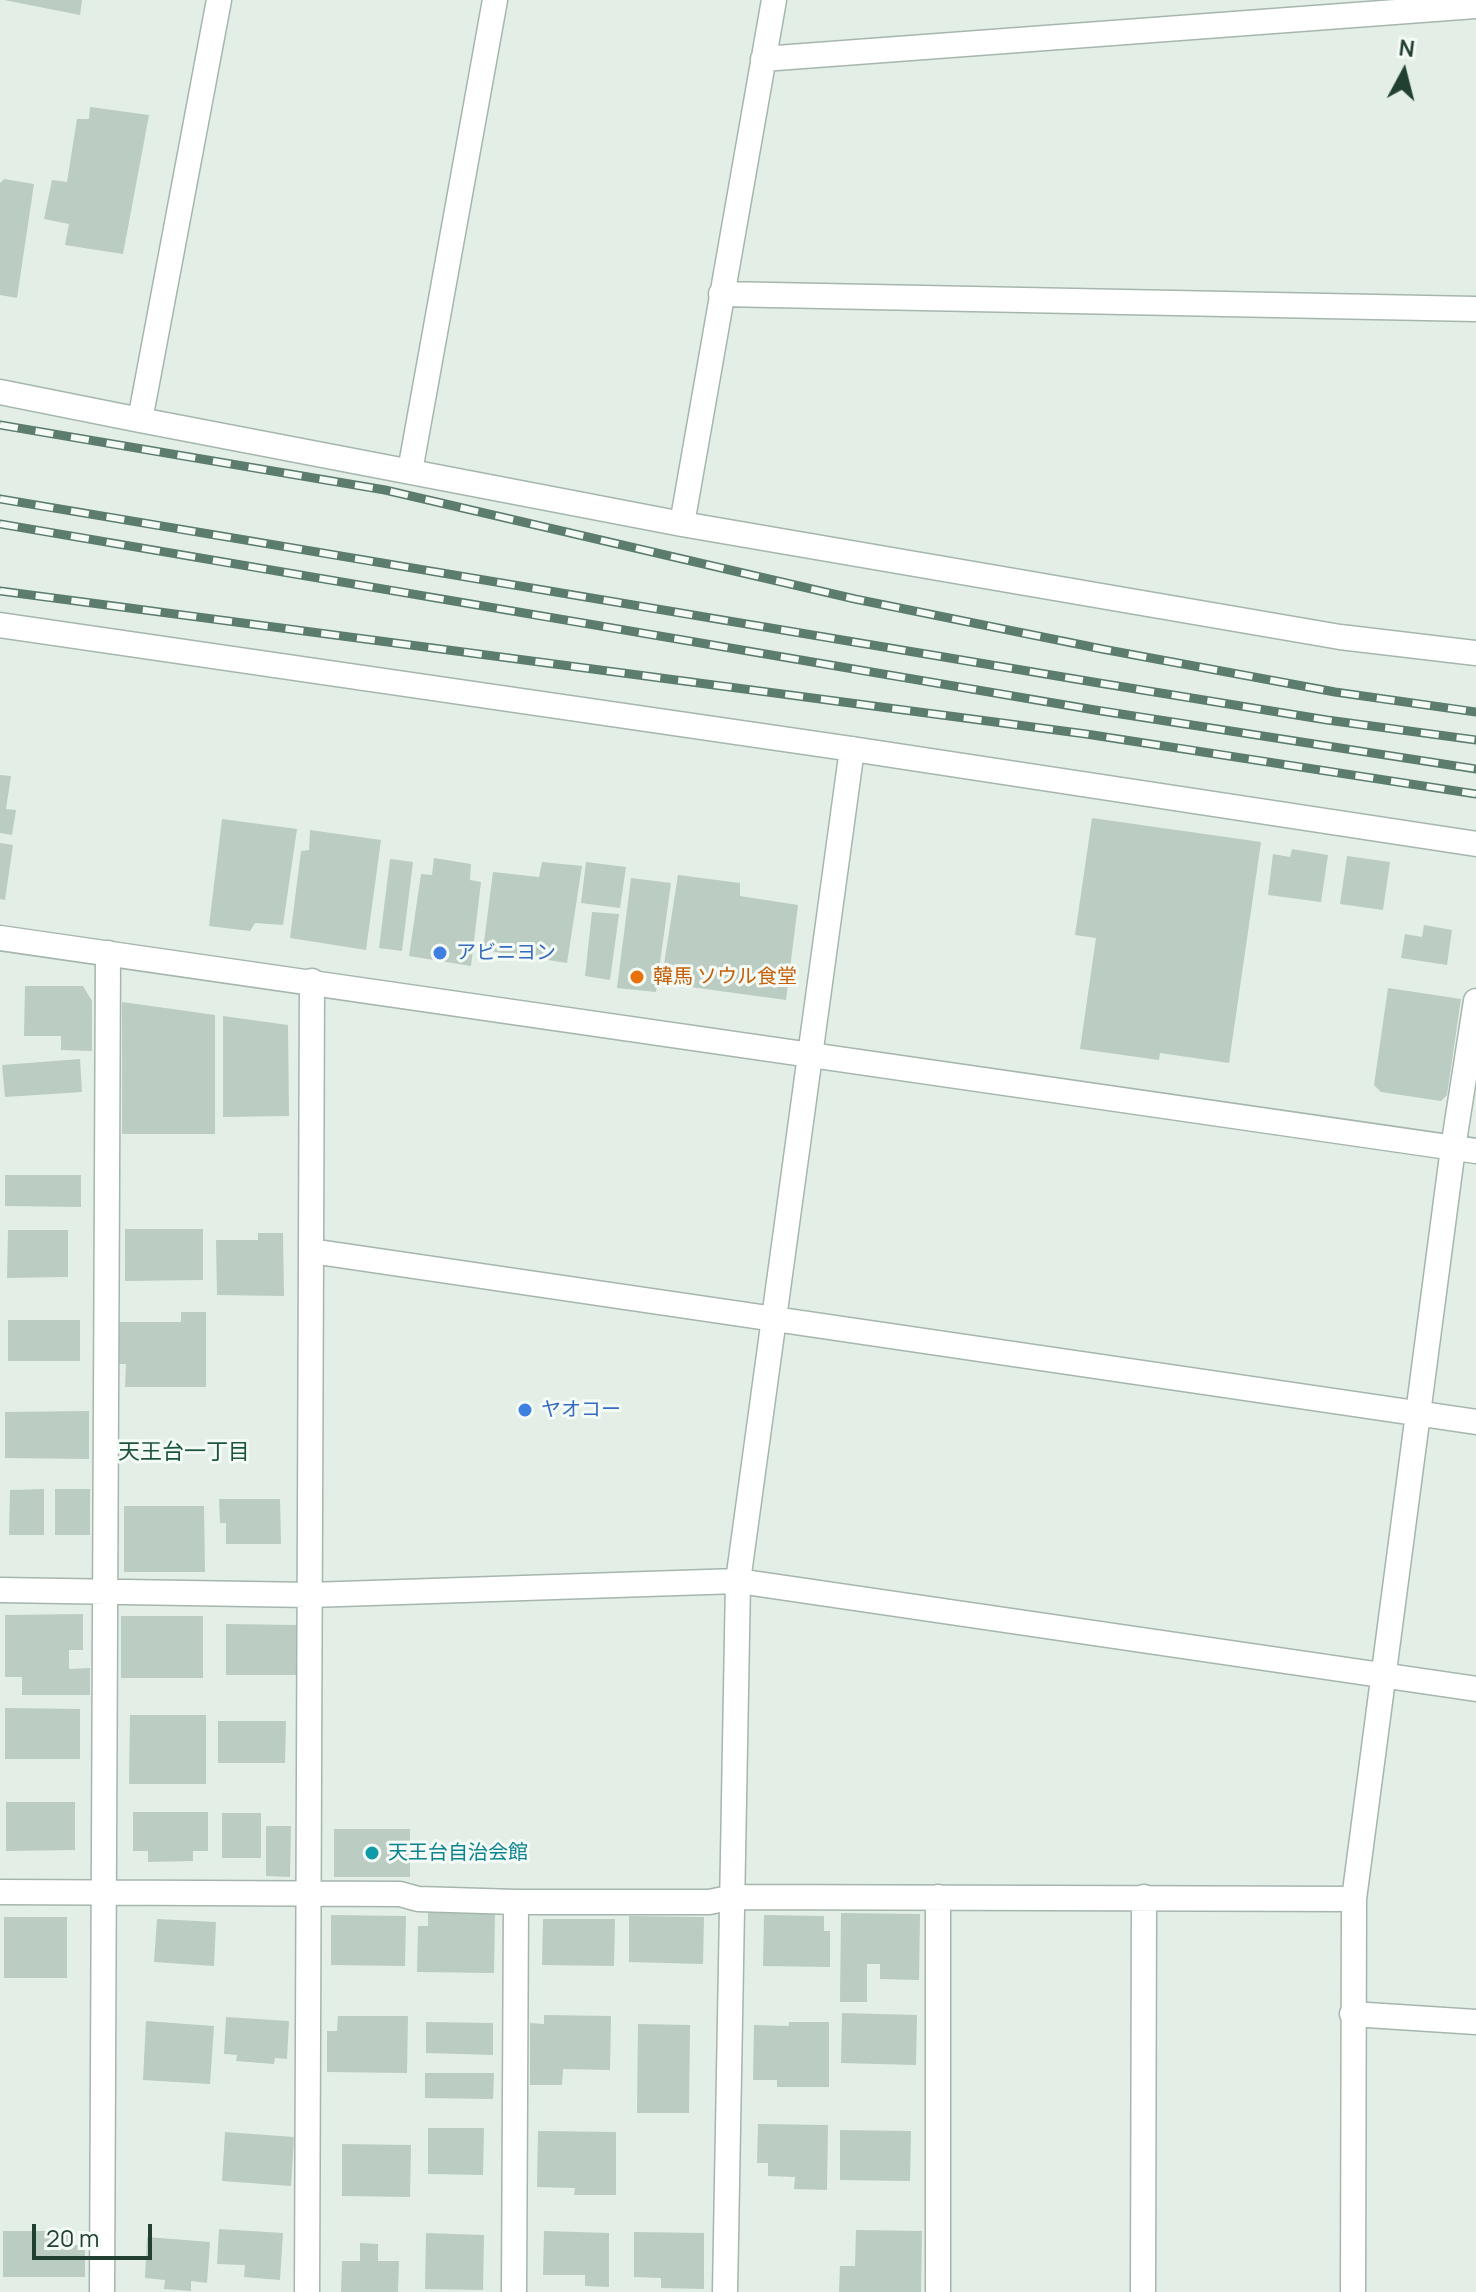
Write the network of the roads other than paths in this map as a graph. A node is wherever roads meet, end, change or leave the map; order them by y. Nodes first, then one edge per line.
1 (219, 0) edge
2 (495, 0) edge
3 (774, 0) edge
4 (1476, 6) edge
5 (763, 59) junction
6 (721, 294) junction
7 (1476, 309) edge
8 (0, 392) edge
9 (140, 420) junction
10 (410, 471) junction
11 (682, 524) junction
12 (0, 625) edge
13 (1476, 653) edge
14 (852, 749) junction
15 (1476, 844) edge
16 (0, 938) edge
17 (108, 953) junction
18 (312, 981) junction
19 (1476, 1001) edge
20 (812, 1054) junction
21 (1465, 1150) edge
22 (311, 1251) junction
23 (775, 1318) junction
24 (1417, 1413) junction
25 (1476, 1422) edge
26 (738, 1581) junction
27 (0, 1590) edge
28 (105, 1591) junction
29 (310, 1595) junction
30 (1382, 1675) junction
31 (1476, 1689) edge
32 (103, 1891) junction
33 (0, 1892) edge
34 (309, 1893) junction
35 (734, 1897) junction
36 (938, 1897) junction
37 (1144, 1897) junction
38 (1354, 1899) junction
39 (516, 1902) junction
40 (1352, 2014) junction
41 (1476, 2022) edge
42 (102, 2292) edge
43 (307, 2292) edge
44 (514, 2292) edge
45 (725, 2292) edge
46 (938, 2292) edge
47 (1143, 2292) edge
48 (1353, 2292) edge

1 - 9 street
2 - 10 street
3 - 5 street
4 - 5 street
5 - 6 street
6 - 7 street
6 - 11 street
8 - 9 street
9 - 10 street
10 - 11 street
11 - 13 street
12 - 14 street
14 - 15 street
14 - 20 street
16 - 17 street
17 - 18 street
17 - 28 street
18 - 20 street
18 - 22 street
19 - 21 street
20 - 21 street
20 - 23 street
21 - 24 street
22 - 23 street
22 - 29 street
23 - 24 street
23 - 26 street
24 - 25 street
24 - 30 street
26 - 29 street
26 - 30 street
26 - 35 street
27 - 28 street
28 - 29 street
28 - 32 street
29 - 34 street
30 - 31 street
30 - 38 street
32 - 33 street
32 - 34 street
32 - 42 street
34 - 39 street
34 - 43 street
35 - 36 street
35 - 39 street
35 - 45 street
36 - 37 street
36 - 46 street
37 - 38 street
37 - 47 street
38 - 40 street
39 - 44 street
40 - 41 street
40 - 48 street

